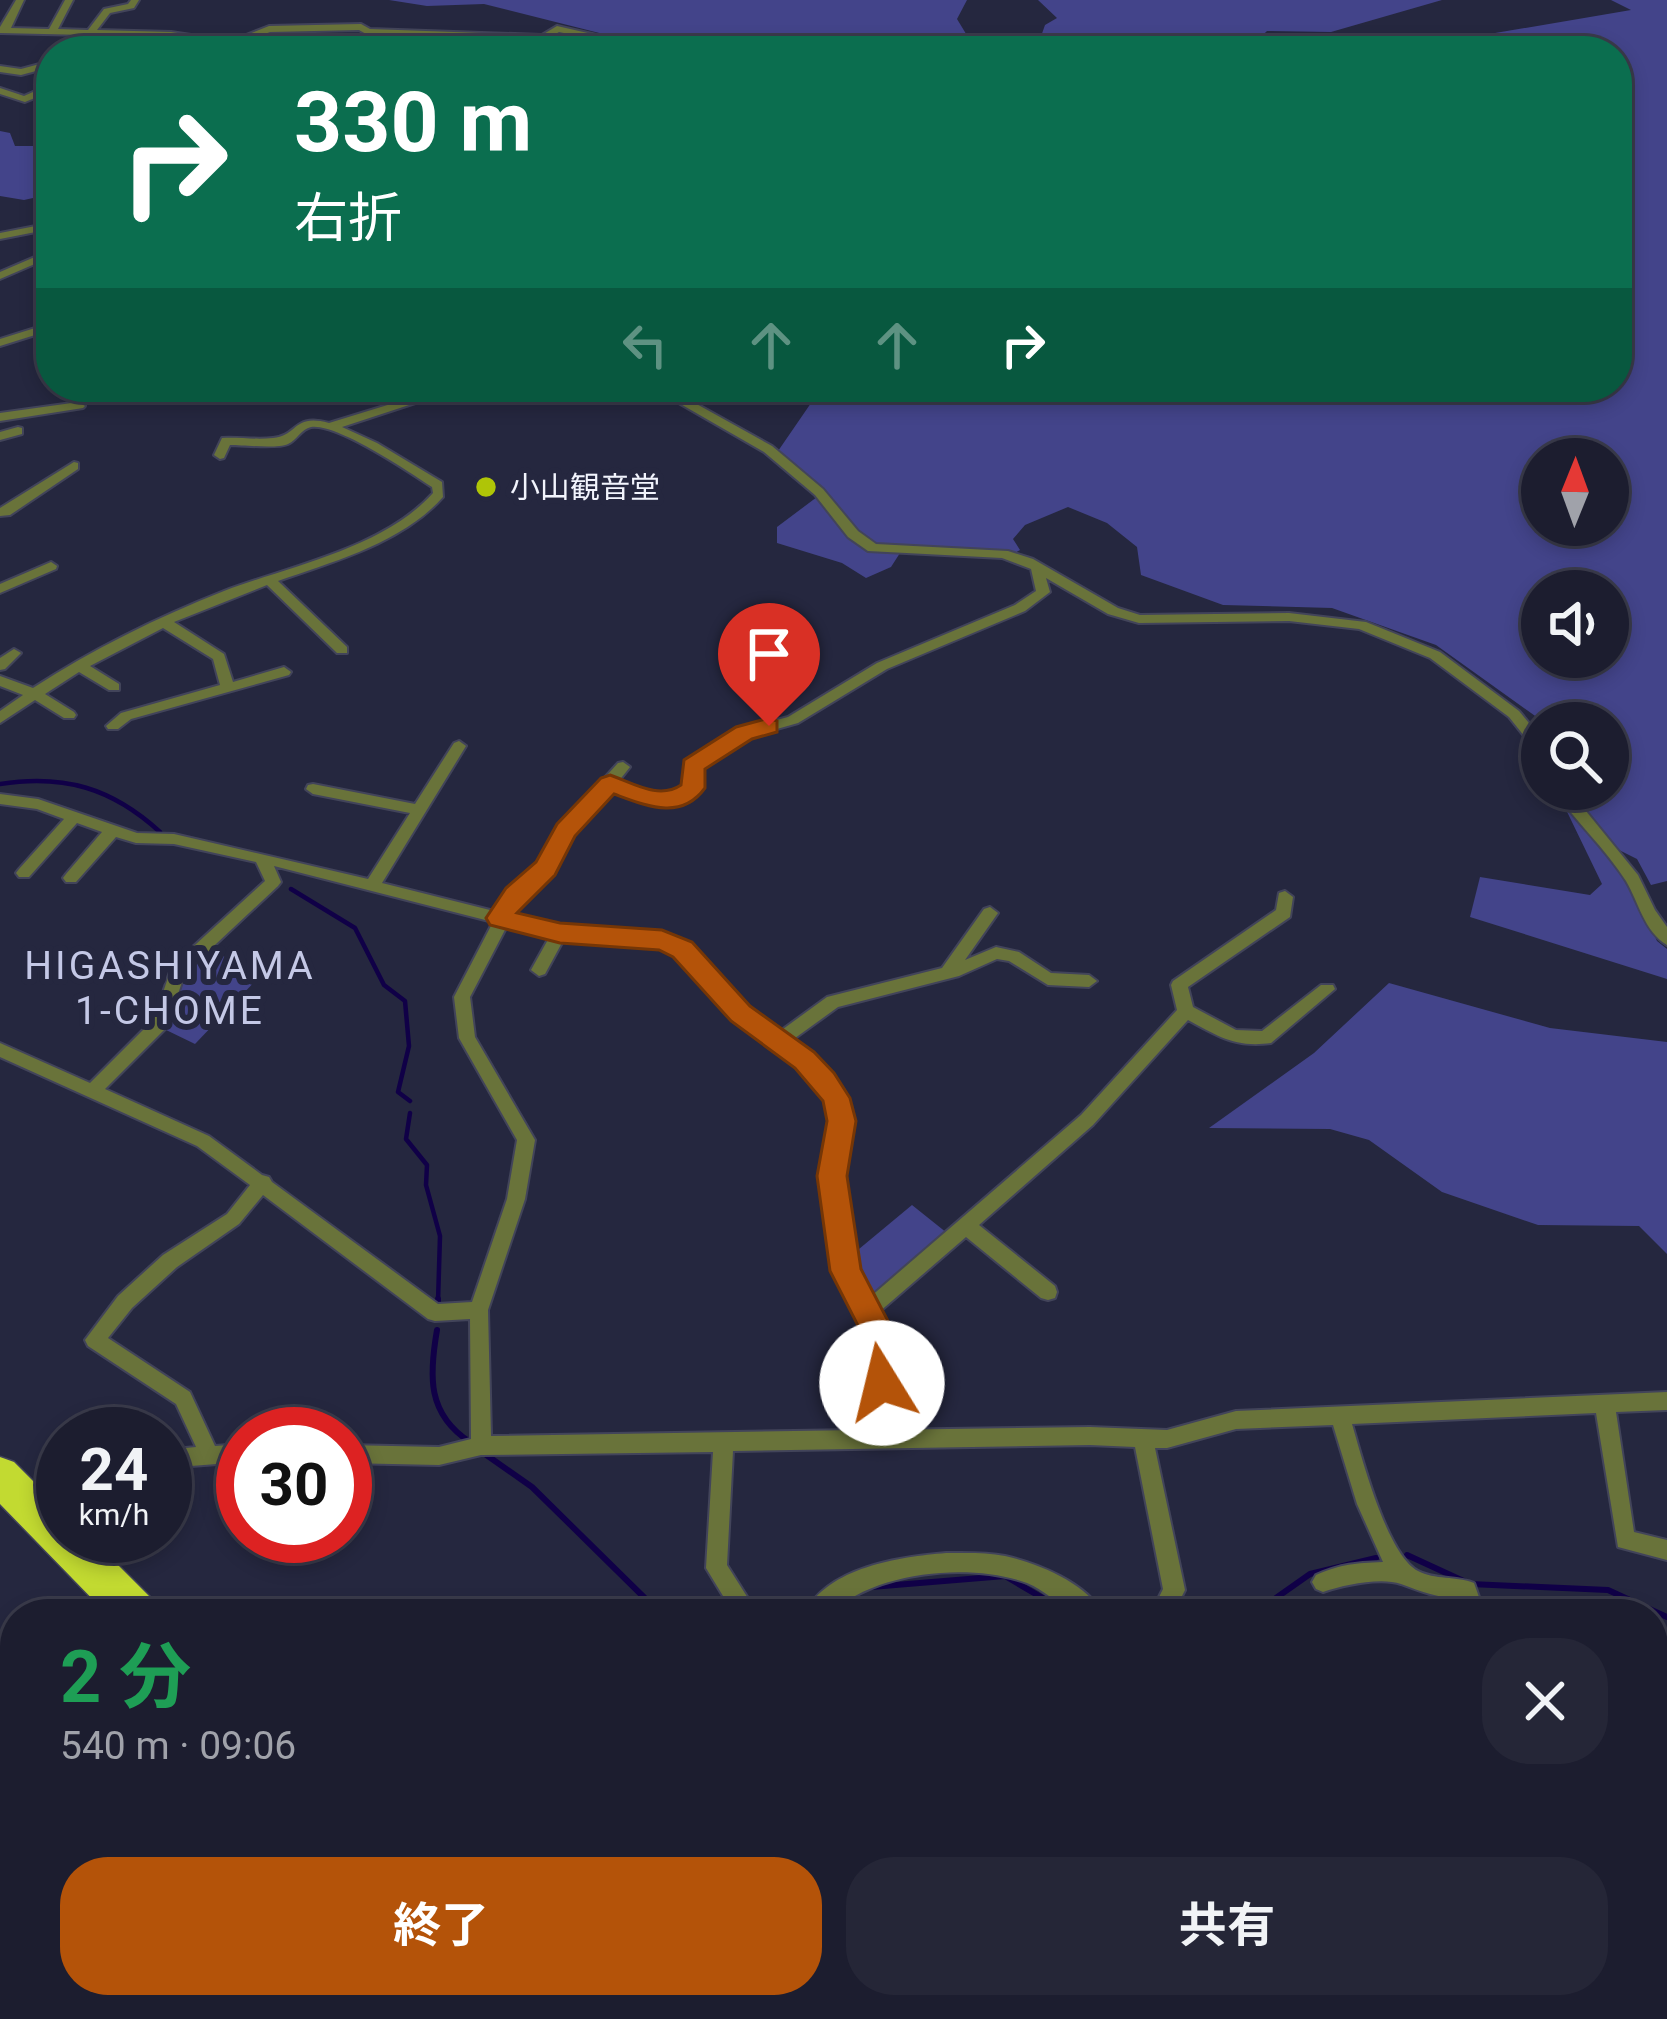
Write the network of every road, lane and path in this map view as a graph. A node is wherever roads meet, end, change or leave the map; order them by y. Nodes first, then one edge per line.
1 (20, 0) edge
2 (70, 0) edge
3 (131, 0) edge
4 (470, 24) dead end
5 (2, 30) edge
6 (53, 30) junction
7 (94, 32) junction
8 (380, 32) junction
9 (462, 34) junction
10 (90, 36) edge
11 (177, 36) edge
12 (252, 36) edge
13 (380, 36) edge
14 (503, 36) edge
15 (547, 36) edge
16 (592, 36) edge
17 (36, 68) edge
18 (0, 69) edge
19 (0, 94) edge
20 (36, 94) edge
21 (21, 104) dead end
22 (36, 229) edge
23 (0, 236) edge
24 (36, 260) edge
25 (0, 276) edge
26 (36, 331) edge
27 (0, 343) edge
28 (410, 402) edge
29 (684, 402) edge
30 (79, 406) dead end
31 (0, 417) edge
32 (331, 427) junction
33 (18, 431) dead end
34 (0, 436) edge
35 (220, 455) dead end
36 (74, 466) dead end
37 (0, 512) edge
38 (50, 566) dead end
39 (1037, 568) junction
40 (270, 580) junction
41 (0, 589) edge
42 (167, 624) junction
43 (342, 650) dead end
44 (14, 653) dead end
45 (0, 666) edge
46 (80, 666) junction
47 (284, 672) dead end
48 (0, 681) edge
49 (227, 686) junction
50 (114, 687) dead end
51 (33, 693) junction
52 (70, 715) dead end
53 (0, 718) edge
54 (1521, 721) edge
55 (113, 726) dead end
56 (459, 746) dead end
57 (623, 767) dead end
58 (610, 784) junction
59 (313, 789) dead end
60 (2, 801) edge
61 (419, 810) junction
62 (1573, 810) edge
63 (73, 818) junction
64 (112, 831) junction
65 (262, 858) junction
66 (24, 873) dead end
67 (71, 878) dead end
68 (372, 886) junction
69 (1285, 898) dead end
70 (990, 913) dead end
71 (499, 918) junction
72 (560, 933) junction
73 (1667, 939) edge
74 (539, 970) dead end
75 (947, 973) junction
76 (1089, 981) dead end
77 (1327, 989) dead end
78 (1186, 1011) junction
79 (776, 1043) junction
80 (0, 1049) edge
81 (94, 1089) junction
82 (263, 1182) junction
83 (966, 1226) junction
84 (1048, 1292) dead end
85 (479, 1310) junction
86 (864, 1314) junction
87 (1667, 1402) edge
88 (1605, 1407) junction
89 (1340, 1415) junction
90 (865, 1438) junction
91 (1143, 1439) junction
92 (724, 1443) junction
93 (481, 1446) junction
94 (208, 1452) junction
95 (216, 1452) edge
96 (192, 1455) edge
97 (372, 1455) edge
98 (0, 1476) edge
99 (36, 1509) edge
100 (1667, 1550) edge
101 (90, 1563) edge
102 (1402, 1572) junction
103 (1323, 1582) dead end
104 (123, 1599) edge
105 (737, 1599) edge
106 (831, 1599) edge
107 (1077, 1599) edge
108 (1170, 1599) edge
109 (1470, 1599) edge

1 - 5 street
2 - 6 street
3 - 7 street
4 - 9 street
5 - 6 street
6 - 7 street
7 - 10 street
7 - 11 street
8 - 9 street
8 - 12 street
8 - 13 street
9 - 14 street
15 - 16 street
17 - 18 street
19 - 20 street
19 - 21 street
22 - 23 street
24 - 25 street
26 - 27 street
28 - 32 street
29 - 39 street
30 - 31 street
32 - 35 street
32 - 40 street
33 - 34 street
36 - 37 street
38 - 41 street
39 - 54 street
39 - 58 street
40 - 42 street
40 - 43 street
42 - 46 street
42 - 49 street
44 - 45 street
46 - 50 street
46 - 51 street
47 - 49 street
48 - 51 street
49 - 55 street
51 - 52 street
51 - 53 street
56 - 61 street
57 - 58 street
58 - 71 street
59 - 61 street
60 - 63 street
61 - 68 street
62 - 73 street
63 - 64 street
63 - 66 street
64 - 65 street
64 - 67 street
65 - 68 street
65 - 81 street
68 - 71 street
69 - 78 street
70 - 75 street
71 - 72 street
71 - 85 street
72 - 74 street
72 - 79 street
75 - 76 street
75 - 79 street
77 - 78 street
78 - 83 street
79 - 86 street
80 - 81 street
81 - 82 street
82 - 85 street
82 - 94 street
83 - 84 street
83 - 86 street
85 - 93 street
86 - 90 street
87 - 88 street
88 - 89 street
88 - 100 street
89 - 91 street
89 - 102 street
90 - 91 street
90 - 92 street
91 - 108 street
92 - 93 street
92 - 105 street
93 - 97 street
94 - 95 street
94 - 96 street
98 - 99 highway
101 - 104 highway
102 - 103 street
102 - 109 street
106 - 107 street

